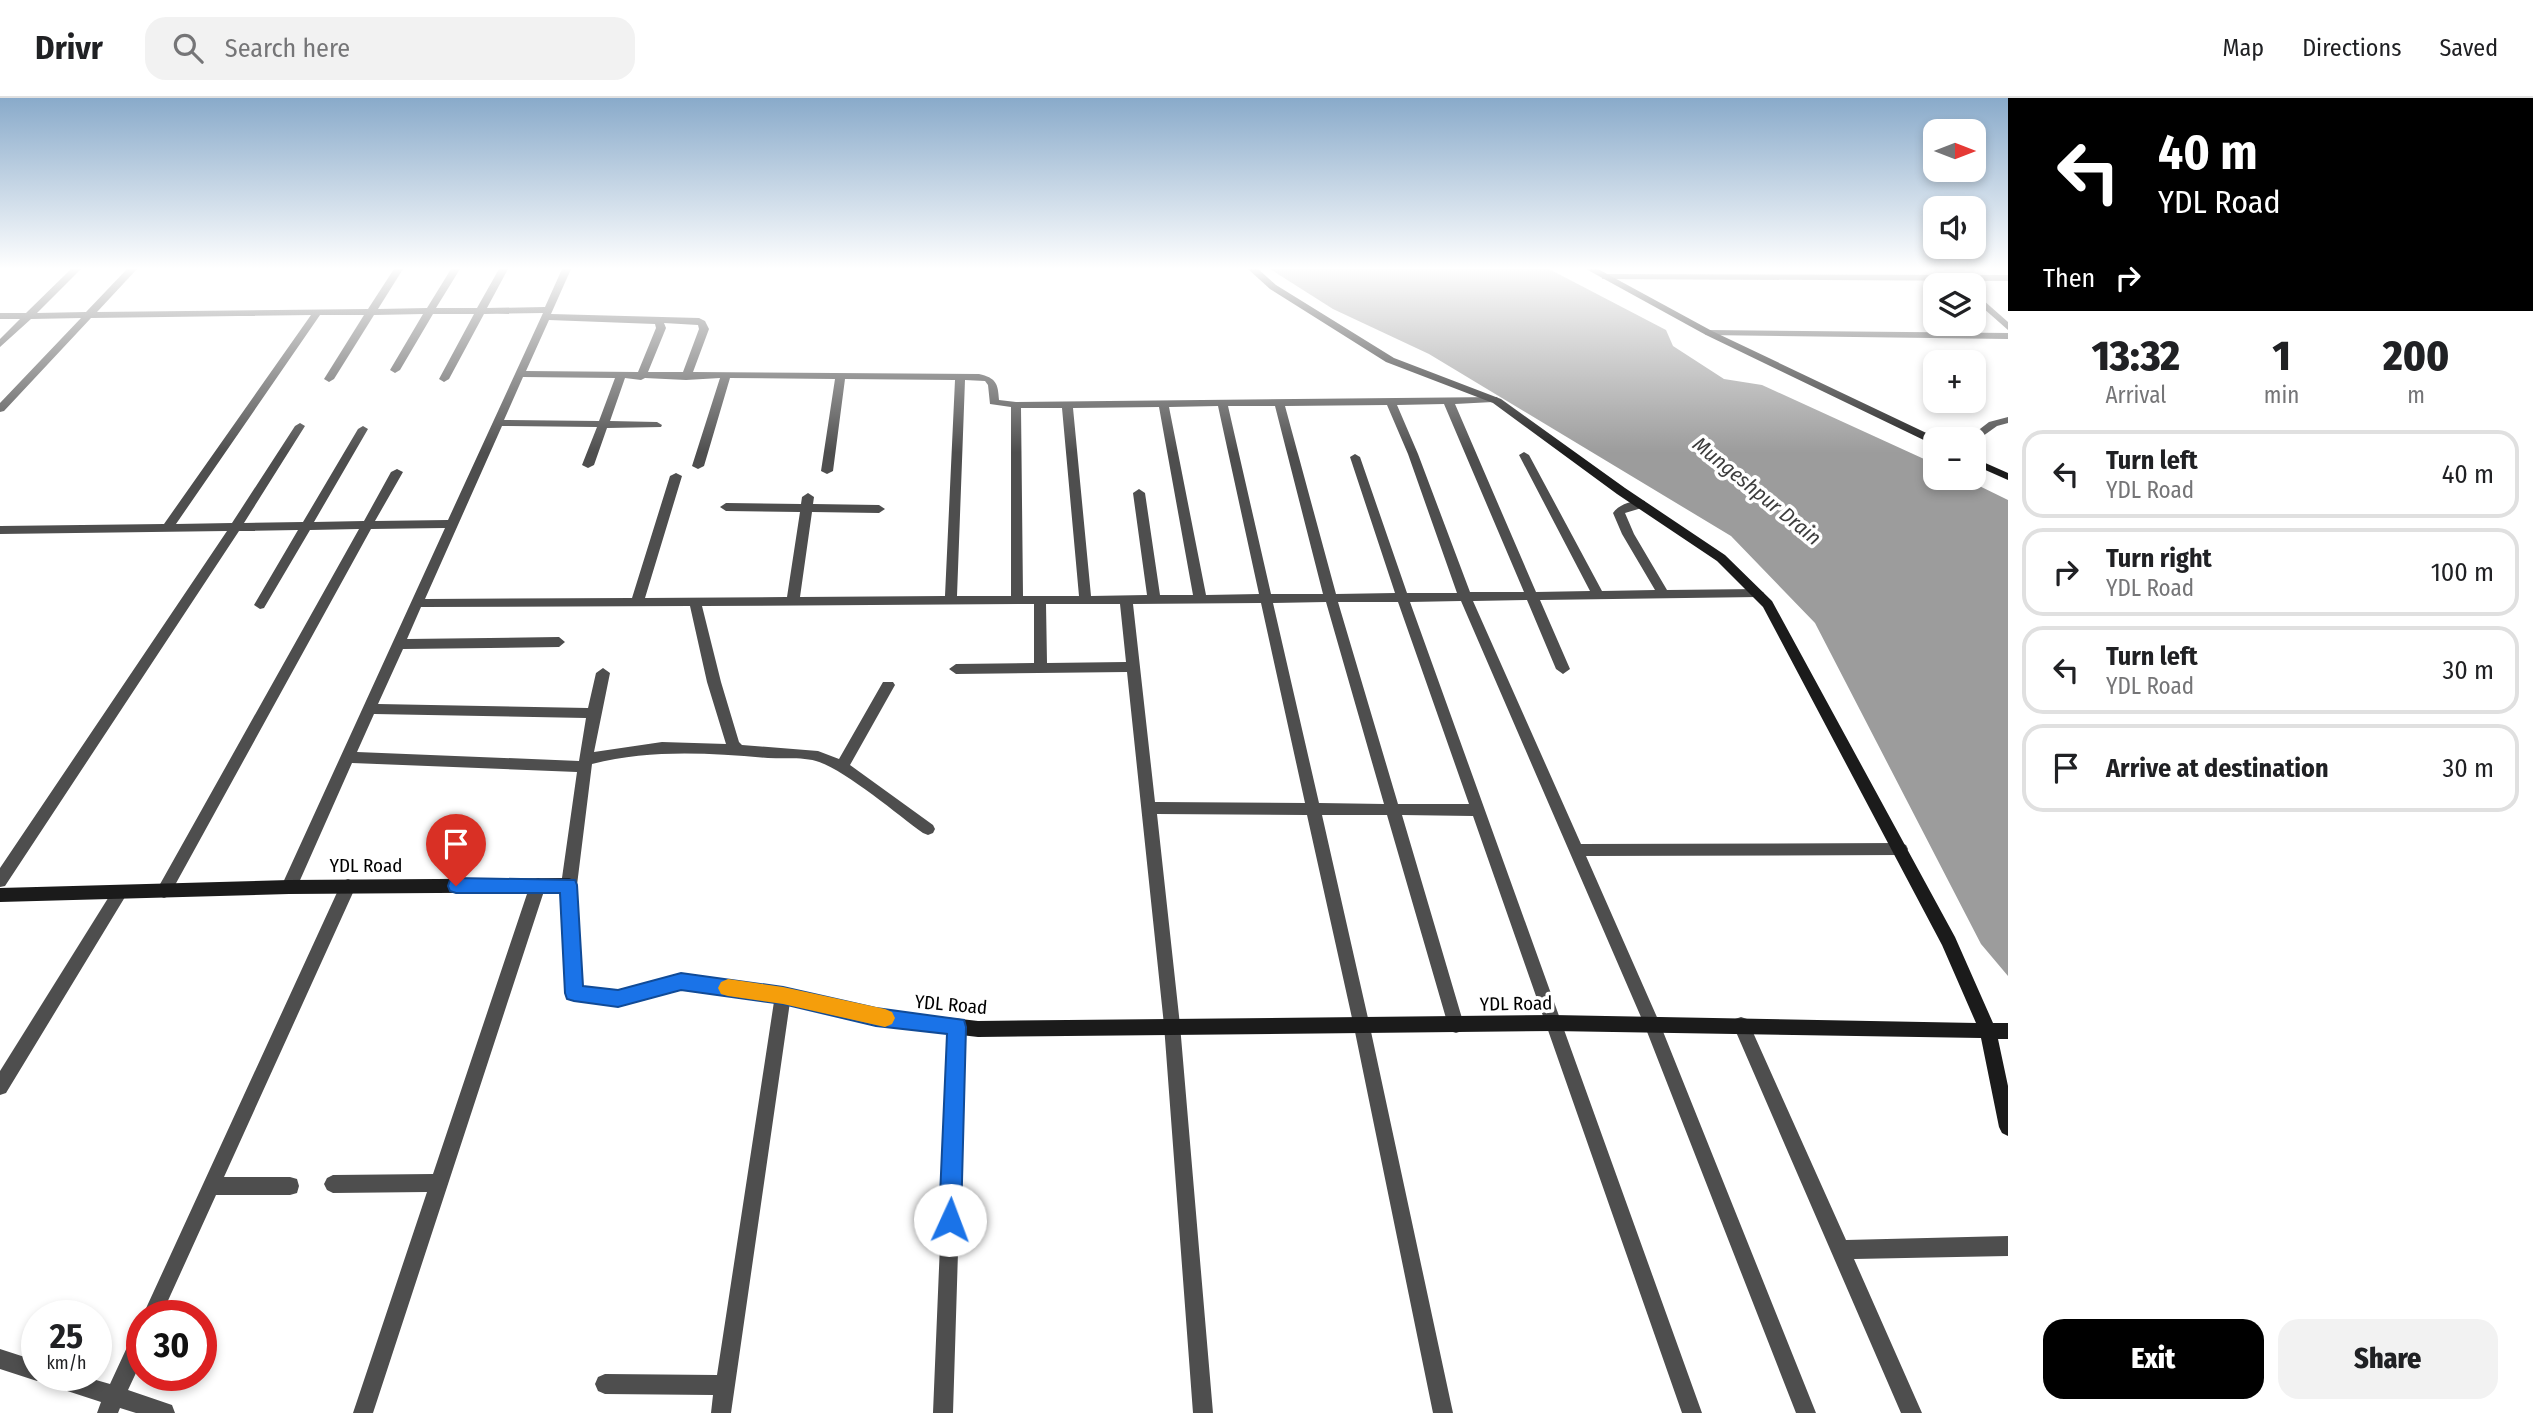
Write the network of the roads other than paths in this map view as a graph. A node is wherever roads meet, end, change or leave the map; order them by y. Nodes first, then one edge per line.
1 (14, 330) edge
2 (74, 330) edge
3 (305, 330) edge
4 (360, 330) edge
5 (419, 330) edge
6 (471, 330) edge
7 (539, 330) edge
8 (660, 330) edge
9 (703, 330) edge
10 (1343, 330) edge
11 (1704, 330) edge
12 (1709, 333) junction
13 (2008, 336) edge
14 (0, 344) edge
15 (395, 370) dead end
16 (518, 374) junction
17 (621, 376) junction
18 (642, 377) junction
19 (685, 377) junction
20 (724, 377) junction
21 (960, 377) junction
22 (841, 378) junction
23 (329, 379) dead end
24 (444, 379) dead end
25 (1493, 399) junction
26 (1448, 401) junction
27 (1163, 402) junction
28 (1391, 402) junction
29 (1222, 403) junction
30 (1279, 403) junction
31 (1067, 404) junction
32 (1016, 405) junction
33 (0, 409) edge
34 (2008, 420) edge
35 (498, 423) junction
36 (603, 424) junction
37 (657, 425) dead end
38 (300, 426) dead end
39 (363, 429) dead end
40 (1986, 429) edge
41 (1923, 436) edge
42 (1524, 455) dead end
43 (1355, 457) dead end
44 (588, 465) dead end
45 (698, 466) dead end
46 (1986, 466) edge
47 (827, 471) dead end
48 (397, 472) dead end
49 (676, 476) dead end
50 (2008, 477) edge
51 (1139, 493) dead end
52 (807, 503) junction
53 (1642, 504) junction
54 (726, 507) dead end
55 (879, 509) dead end
56 (452, 524) junction
57 (369, 525) junction
58 (305, 526) junction
59 (233, 527) junction
60 (167, 528) junction
61 (0, 530) edge
62 (1758, 593) junction
63 (1664, 595) junction
64 (1599, 596) junction
65 (1200, 597) junction
66 (1532, 597) junction
67 (1268, 598) junction
68 (1085, 599) junction
69 (1126, 599) junction
70 (1154, 599) junction
71 (1331, 599) junction
72 (1403, 599) junction
73 (1466, 599) junction
74 (1040, 600) junction
75 (793, 601) junction
76 (951, 601) junction
77 (1017, 601) junction
78 (637, 602) junction
79 (695, 602) junction
80 (416, 603) junction
81 (260, 605) dead end
82 (559, 642) dead end
83 (399, 645) junction
84 (1133, 667) junction
85 (1041, 668) junction
86 (956, 669) dead end
87 (1563, 669) dead end
88 (603, 673) dead end
89 (888, 685) dead end
90 (368, 709) junction
91 (593, 713) junction
92 (739, 750) junction
93 (347, 757) junction
94 (585, 763) junction
95 (842, 767) junction
96 (1148, 808) junction
97 (1314, 810) junction
98 (1393, 810) junction
99 (1478, 810) junction
100 (928, 829) dead end
101 (1901, 849) junction
102 (1576, 850) junction
103 (0, 881) edge
104 (538, 885) junction
105 (569, 885) junction
106 (289, 887) junction
107 (348, 887) junction
108 (164, 891) junction
109 (120, 892) junction
110 (0, 895) edge
111 (783, 995) junction
112 (1553, 1023) junction
113 (1652, 1024) junction
114 (1172, 1025) junction
115 (1456, 1025) junction
116 (1741, 1025) junction
117 (957, 1027) junction
118 (1362, 1027) junction
119 (1986, 1029) junction
120 (2008, 1031) edge
121 (0, 1087) edge
122 (2008, 1127) edge
123 (439, 1182) junction
124 (333, 1184) dead end
125 (210, 1186) junction
126 (290, 1186) dead end
127 (2008, 1246) edge
128 (1841, 1250) junction
129 (158, 1300) edge
130 (0, 1359) edge
131 (21, 1366) edge
132 (126, 1372) edge
133 (605, 1384) dead end
134 (725, 1385) junction
135 (84, 1391) edge
136 (111, 1404) edge
137 (165, 1412) edge
138 (363, 1413) edge
139 (721, 1413) edge
140 (943, 1413) edge
141 (1203, 1413) edge
142 (1443, 1413) edge
143 (1692, 1413) edge
144 (1806, 1413) edge
145 (1912, 1413) edge

1 - 14 street
2 - 33 street
3 - 60 street
4 - 23 street
5 - 15 street
6 - 24 street
7 - 16 street
8 - 18 street
9 - 19 street
10 - 25 street
11 - 12 street
12 - 13 street
12 - 41 street
16 - 17 street
16 - 35 street
17 - 18 street
17 - 36 street
18 - 19 street
19 - 20 street
20 - 22 street
20 - 45 street
21 - 22 street
21 - 32 street
21 - 76 street
22 - 47 street
25 - 26 street
25 - 53 street
26 - 28 street
26 - 66 street
27 - 29 street
27 - 31 street
27 - 65 street
28 - 30 street
28 - 73 street
29 - 30 street
29 - 67 street
30 - 71 street
31 - 32 street
31 - 68 street
32 - 77 street
34 - 40 street
35 - 36 street
35 - 56 street
36 - 37 street
36 - 44 street
38 - 59 street
39 - 58 street
42 - 64 street
43 - 72 street
46 - 50 street
48 - 57 street
49 - 78 street
51 - 70 street
52 - 54 street
52 - 55 street
52 - 75 street
53 - 62 street
53 - 63 street
56 - 57 street
56 - 80 street
57 - 58 street
57 - 108 street
58 - 59 street
58 - 81 street
59 - 60 street
59 - 103 street
60 - 61 street
62 - 63 street
62 - 101 street
63 - 64 street
64 - 66 street
65 - 67 street
65 - 70 street
66 - 73 street
66 - 87 street
67 - 71 street
67 - 97 street
68 - 69 street
68 - 74 street
69 - 70 street
69 - 84 street
71 - 72 street
71 - 98 street
72 - 73 street
72 - 99 street
73 - 102 street
74 - 77 street
74 - 85 street
75 - 76 street
75 - 79 street
76 - 77 street
78 - 79 street
78 - 80 street
79 - 92 street
80 - 83 street
82 - 83 street
83 - 90 street
84 - 85 street
84 - 96 street
85 - 86 street
88 - 91 street
89 - 95 street
90 - 91 street
90 - 93 street
91 - 94 street
92 - 94 street
92 - 95 street
93 - 94 street
93 - 106 street
94 - 105 street
95 - 100 street
96 - 97 street
96 - 114 street
97 - 98 street
97 - 118 street
98 - 99 street
98 - 115 street
99 - 112 street
101 - 102 street
101 - 119 street
102 - 113 street
104 - 105 street, YDL Road
104 - 107 street, YDL Road
104 - 123 street
105 - 111 street, YDL Road
106 - 107 street, YDL Road
106 - 108 street, YDL Road
107 - 125 street
108 - 109 street, YDL Road
109 - 110 street, YDL Road
109 - 121 street
111 - 117 street, YDL Road
111 - 134 street
112 - 113 street, YDL Road
112 - 115 street, YDL Road
112 - 143 street
113 - 116 street, YDL Road
113 - 144 street
114 - 117 street, YDL Road
114 - 118 street, YDL Road
114 - 141 street
115 - 118 street, YDL Road
116 - 119 street, YDL Road
116 - 128 street
117 - 140 street
118 - 142 street
119 - 120 street, YDL Road
119 - 122 street
123 - 124 street
123 - 138 street
125 - 126 street
125 - 129 street
127 - 128 street
128 - 145 street
130 - 131 street
132 - 136 street
133 - 134 street
134 - 139 street
135 - 136 street
136 - 137 street

